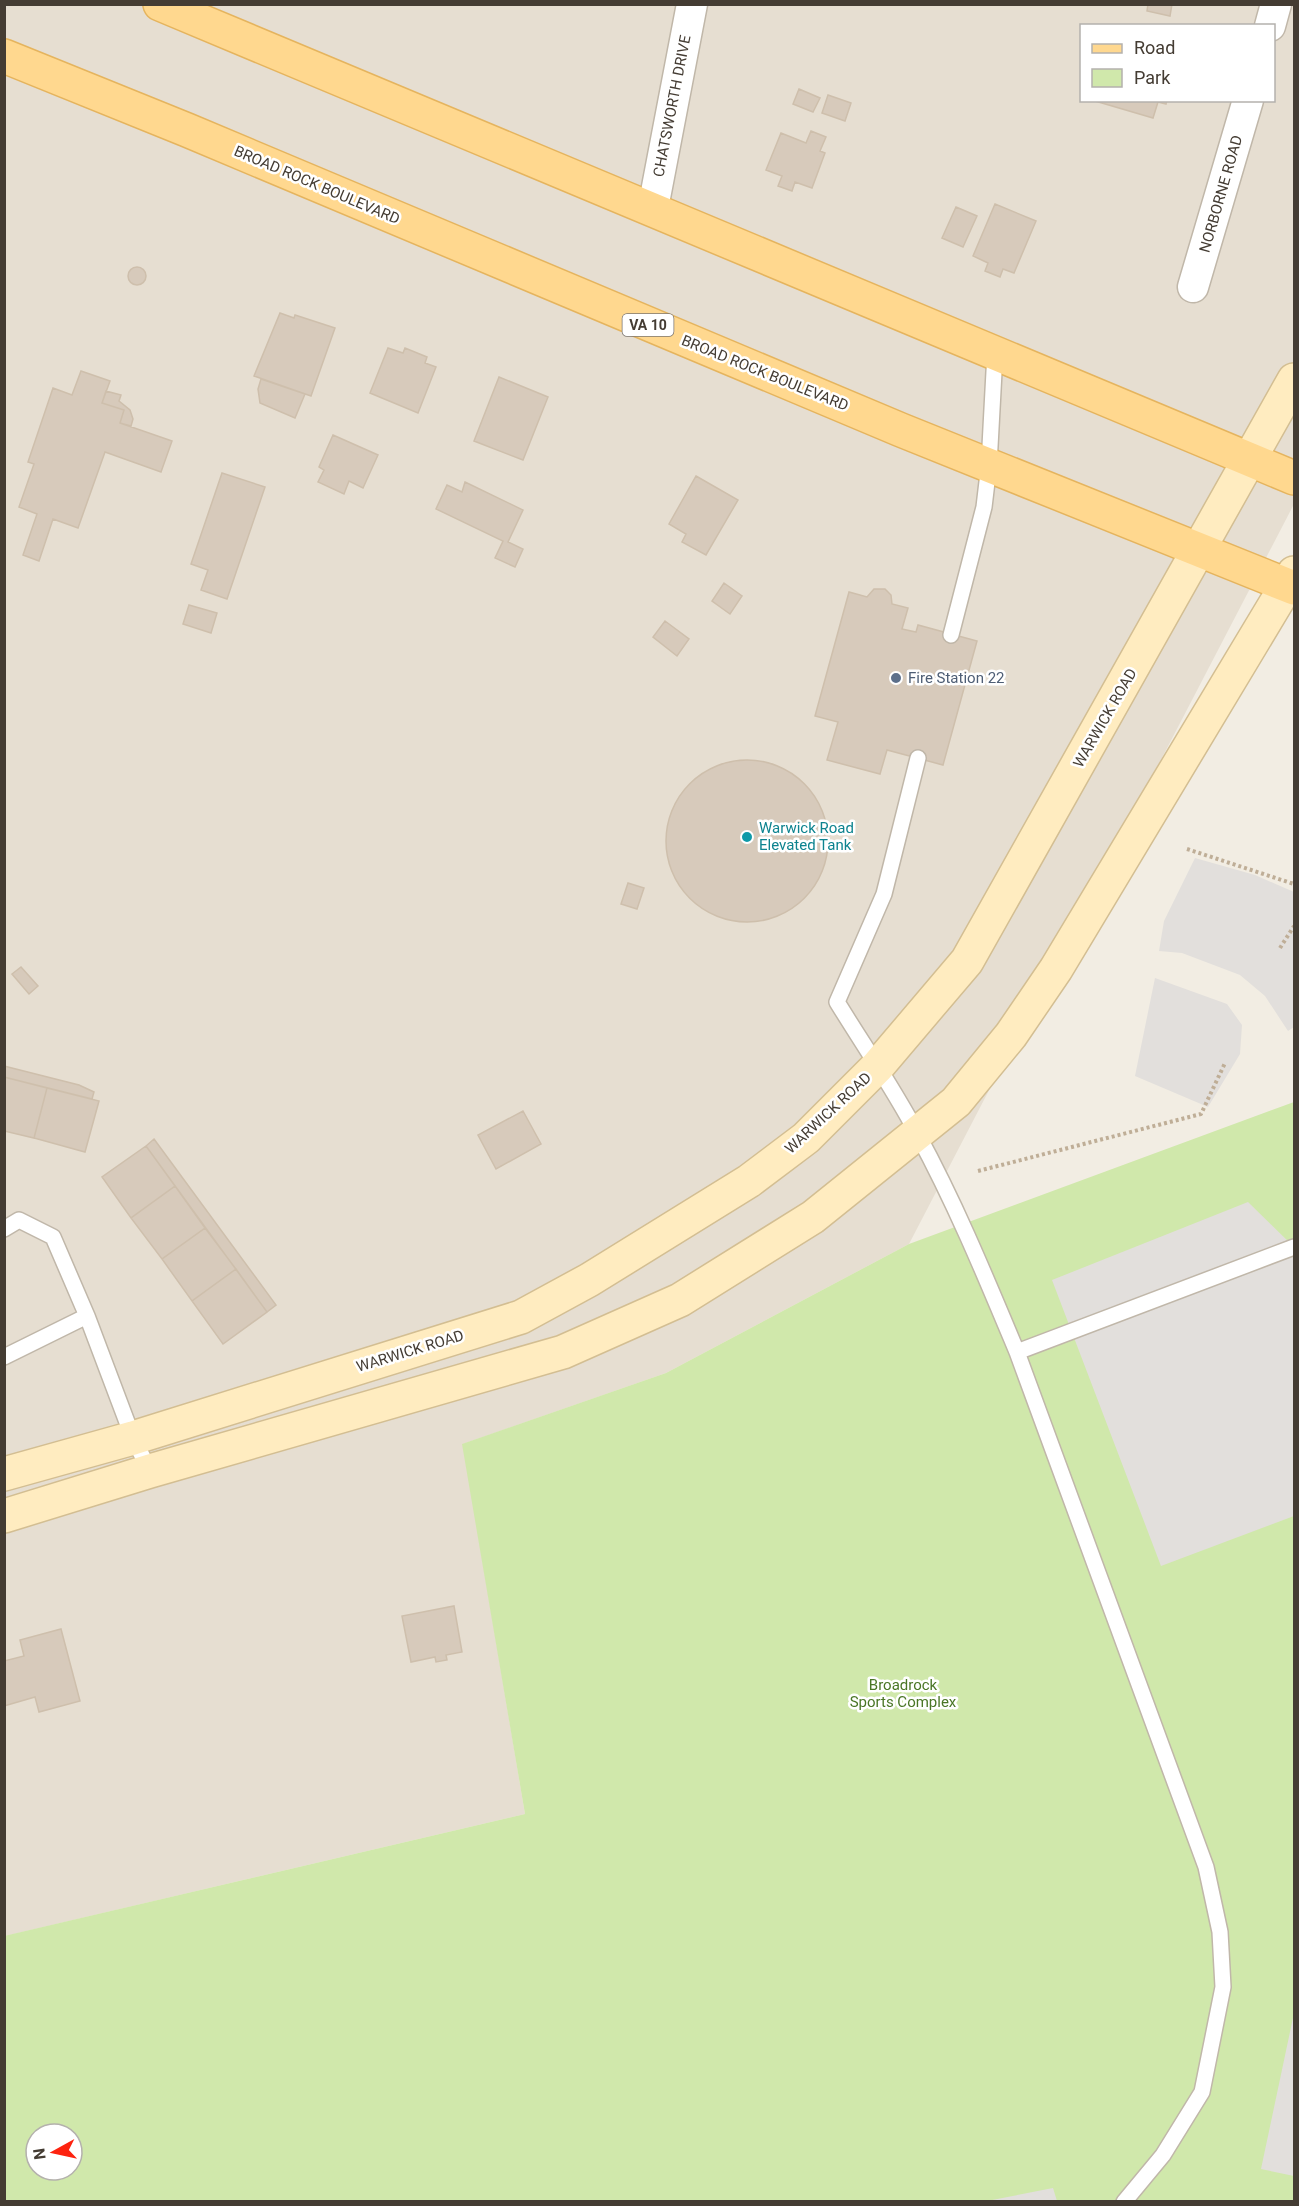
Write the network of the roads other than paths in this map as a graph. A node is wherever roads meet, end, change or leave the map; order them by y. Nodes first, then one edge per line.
1 (160, 4) edge
2 (692, 4) edge
3 (1276, 4) edge
4 (1271, 24) edge
5 (4, 56) edge
6 (1247, 102) edge
7 (653, 208) junction
8 (1193, 287) dead end
9 (995, 353) junction
10 (1294, 380) edge
11 (1249, 459) junction
12 (989, 465) junction
13 (1294, 478) edge
14 (1200, 550) junction
15 (1292, 582) edge
16 (951, 635) dead end
17 (918, 758) dead end
18 (877, 1067) junction
19 (918, 1133) junction
20 (4, 1229) edge
21 (1294, 1247) edge
22 (87, 1316) junction
23 (1017, 1352) junction
24 (4, 1357) edge
25 (133, 1438) junction
26 (150, 1471) junction
27 (4, 1474) edge
28 (4, 1516) edge
29 (1124, 2202) edge

1 - 7 main road
2 - 7 street, CHATSWORTH DRIVE
3 - 4 street
5 - 12 main road, BROAD ROCK BOULEVARD / VA 10
6 - 8 street, NORBORNE ROAD
7 - 9 main road
9 - 11 main road
9 - 12 lane
10 - 11 main road, WARWICK ROAD
11 - 13 main road
11 - 14 main road, WARWICK ROAD
12 - 14 main road, BROAD ROCK BOULEVARD / VA 10
12 - 16 lane
14 - 15 main road, BROAD ROCK BOULEVARD / VA 10
14 - 18 main road, WARWICK ROAD
15 - 19 main road
17 - 18 lane
18 - 19 lane
18 - 25 main road, WARWICK ROAD
19 - 23 lane
19 - 26 main road
20 - 22 lane
21 - 23 lane
22 - 24 lane
22 - 25 lane
23 - 29 lane
25 - 26 lane
25 - 27 main road, WARWICK ROAD
26 - 28 main road

